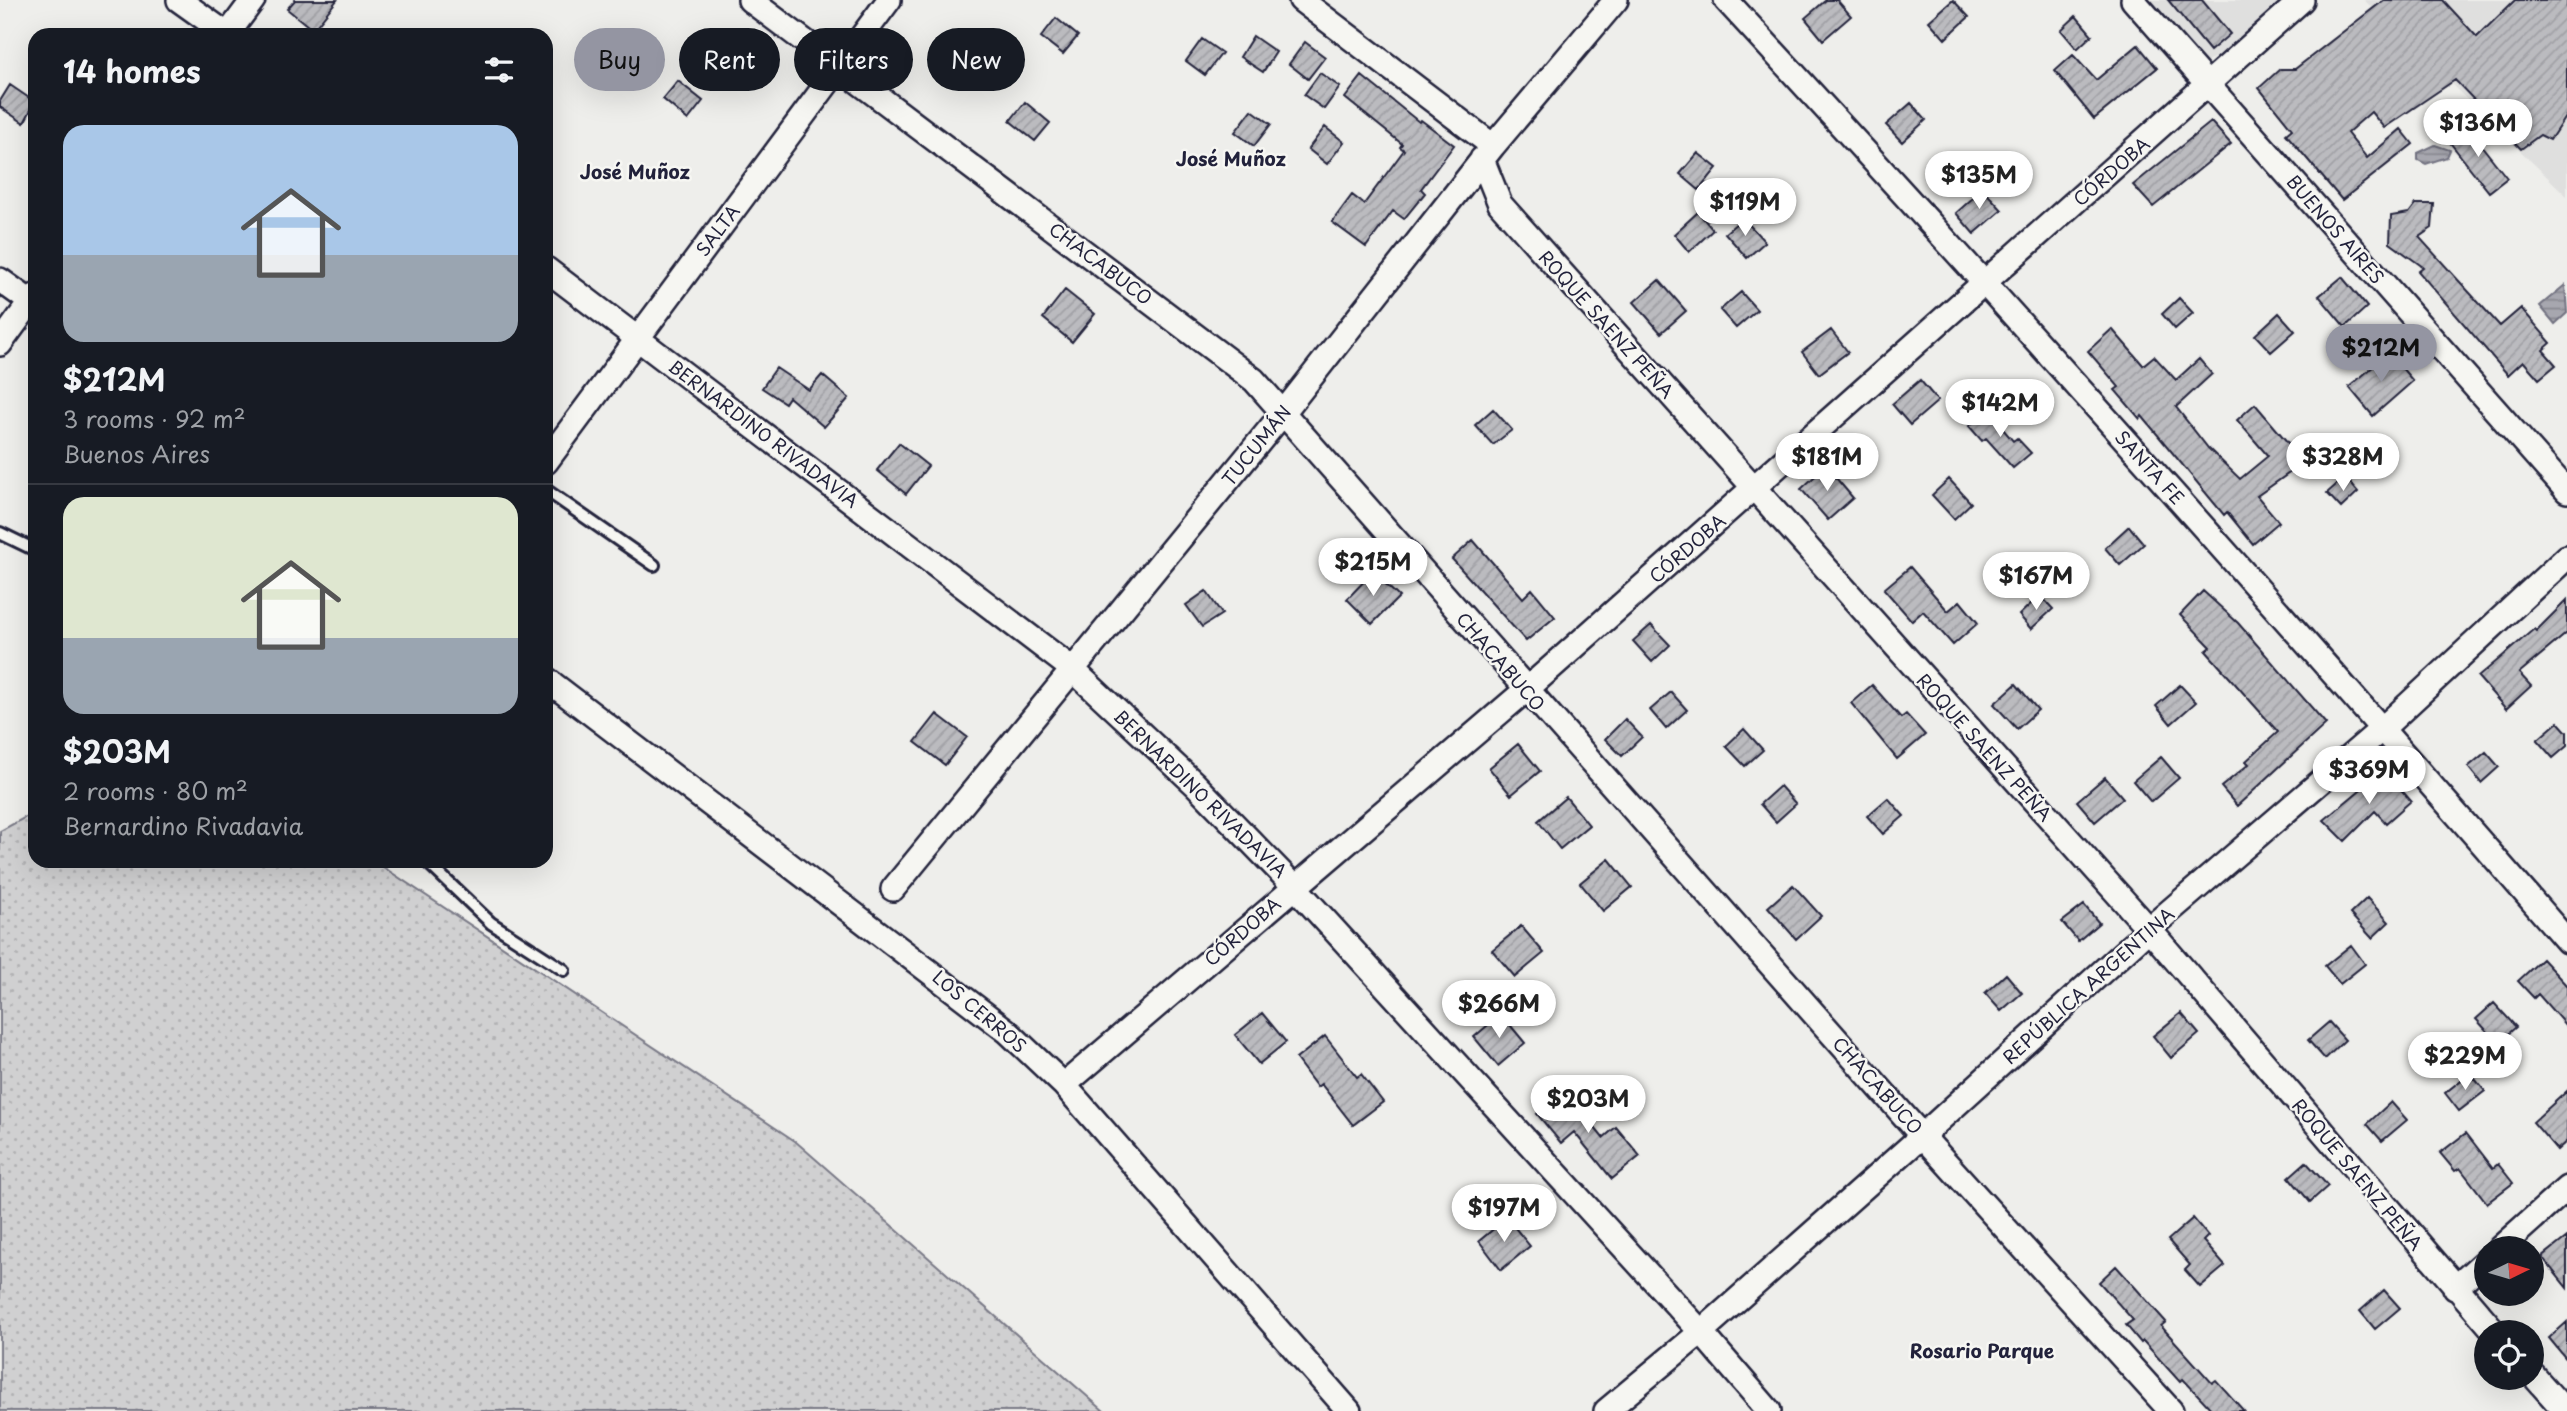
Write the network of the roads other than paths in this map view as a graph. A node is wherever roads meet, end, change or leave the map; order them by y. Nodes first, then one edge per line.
1 (179, 0) edge
2 (253, 0) edge
3 (750, 0) edge
4 (889, 0) edge
5 (1301, 0) edge
6 (1616, 0) edge
7 (1726, 0) edge
8 (2133, 0) edge
9 (2302, 0) edge
10 (217, 28) edge
11 (232, 28) edge
12 (868, 28) edge
13 (794, 32) edge
14 (2208, 85) junction
15 (821, 91) edge
16 (873, 91) edge
17 (1487, 153) junction
18 (553, 274) edge
19 (0, 279) edge
20 (1986, 282) junction
21 (28, 297) edge
22 (28, 309) edge
23 (637, 336) junction
24 (0, 344) edge
25 (1283, 413) junction
26 (553, 452) edge
27 (1754, 490) junction
28 (2567, 491) edge
29 (553, 495) edge
30 (0, 533) edge
31 (28, 547) edge
32 (2567, 557) edge
33 (654, 565) dead end
34 (1071, 668) junction
35 (553, 684) edge
36 (1526, 690) junction
37 (2383, 728) junction
38 (433, 868) edge
39 (1294, 886) junction
40 (894, 889) dead end
41 (2148, 929) junction
42 (2567, 941) edge
43 (564, 970) dead end
44 (1064, 1086) junction
45 (1922, 1136) junction
46 (2567, 1188) edge
47 (2513, 1236) edge
48 (2474, 1271) edge
49 (2455, 1288) junction
50 (2484, 1320) edge
51 (1701, 1332) junction
52 (2544, 1387) edge
53 (1349, 1411) edge
54 (1606, 1411) edge
55 (1769, 1411) edge
56 (2171, 1411) edge
57 (2566, 1411) edge

1 - 10 street
2 - 11 street
3 - 13 street, CHACABUCO
4 - 12 street, SALTA
5 - 17 street
6 - 17 street, TUCUMÁN
7 - 20 street, SANTA FE
8 - 14 street, BUENOS AIRES
9 - 14 street, CÓRDOBA
14 - 20 street, CÓRDOBA
14 - 28 street, BUENOS AIRES
15 - 23 street, SALTA
16 - 25 street, CHACABUCO
17 - 25 street, TUCUMÁN
17 - 27 street, ROQUE SAENZ PEÑA
18 - 23 street, BERNARDINO RIVADAVIA
19 - 21 street
20 - 27 street, CÓRDOBA
20 - 37 street, SANTA FE
22 - 24 street
23 - 26 street, SALTA
23 - 34 street, BERNARDINO RIVADAVIA
25 - 34 street, TUCUMÁN
25 - 36 street, CHACABUCO
27 - 36 street, CÓRDOBA
27 - 41 street, ROQUE SAENZ PEÑA
29 - 33 lane
30 - 31 lane
32 - 37 street, REPÚBLICA ARGENTINA
34 - 39 street, BERNARDINO RIVADAVIA
34 - 40 street, TUCUMÁN
35 - 44 street, LOS CERROS
36 - 39 street, CÓRDOBA
36 - 45 street, CHACABUCO
37 - 41 street, REPÚBLICA ARGENTINA
37 - 42 street, SANTA FE
38 - 43 lane
39 - 44 street, CÓRDOBA
39 - 51 street, BERNARDINO RIVADAVIA
41 - 45 street, REPÚBLICA ARGENTINA
41 - 49 street, ROQUE SAENZ PEÑA
44 - 53 street, LOS CERROS
45 - 51 street, REPÚBLICA ARGENTINA
45 - 56 street, CHACABUCO
46 - 47 street
48 - 49 street
49 - 50 street, ROQUE SAENZ PEÑA
51 - 54 street, REPÚBLICA ARGENTINA
51 - 55 street, BERNARDINO RIVADAVIA
52 - 57 street

